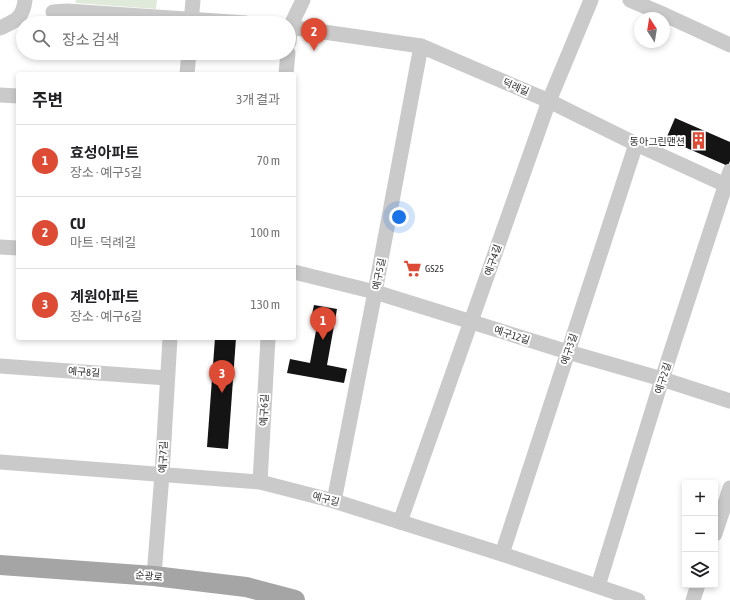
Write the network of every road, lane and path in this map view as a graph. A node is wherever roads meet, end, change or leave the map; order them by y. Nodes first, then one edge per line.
1 (26, 0) edge
2 (193, 0) edge
3 (302, 0) edge
4 (591, 0) edge
5 (630, 0) edge
6 (53, 12) dead end
7 (20, 16) edge
8 (129, 16) edge
9 (191, 16) edge
10 (296, 16) edge
11 (16, 20) edge
12 (0, 28) edge
13 (296, 33) edge
14 (730, 45) edge
15 (421, 46) junction
16 (189, 60) edge
17 (287, 60) edge
18 (188, 72) edge
19 (286, 72) edge
20 (0, 95) edge
21 (16, 96) edge
22 (549, 101) junction
23 (636, 144) junction
24 (728, 181) edge
25 (0, 247) edge
26 (16, 248) edge
27 (296, 272) edge
28 (375, 292) junction
29 (472, 322) junction
30 (170, 340) edge
31 (268, 340) edge
32 (568, 352) junction
33 (0, 366) edge
34 (167, 378) junction
35 (662, 379) junction
36 (730, 401) edge
37 (0, 462) edge
38 (162, 474) junction
39 (260, 482) junction
40 (730, 488) edge
41 (334, 501) junction
42 (400, 522) junction
43 (718, 525) edge
44 (502, 554) junction
45 (0, 565) edge
46 (154, 576) junction
47 (598, 586) junction
48 (697, 588) edge
49 (295, 600) edge
50 (638, 600) edge
51 (693, 600) edge

1 - 7 street
2 - 9 street
3 - 10 street
4 - 22 street, 예구4길
5 - 14 street
6 - 8 street
11 - 12 street
13 - 15 street, 덕례길
15 - 22 street, 덕례길
15 - 28 street, 예구5길
16 - 18 street
17 - 19 street
20 - 21 street
22 - 23 street, 덕례길
22 - 29 street, 예구4길
23 - 24 street, 덕례길
23 - 32 street, 예구3길
24 - 35 street, 예구2길
25 - 26 street
27 - 28 street, 예구12길
28 - 29 street, 예구12길
28 - 41 street, 예구5길
29 - 32 street, 예구12길
29 - 42 street, 예구4길
30 - 34 street, 예구7길
31 - 39 street, 예구6길
32 - 35 street, 예구12길
32 - 44 street, 예구3길
33 - 34 street, 예구8길
34 - 38 street, 예구7길
35 - 36 street, 예구12길
35 - 47 street, 예구2길
37 - 38 street, 예구길
38 - 39 street, 예구길
38 - 46 street, 예구7길
39 - 41 street, 예구길
40 - 43 street
41 - 42 street, 예구길
42 - 44 street, 예구길
44 - 47 street, 예구길
45 - 46 main road, 순광로
46 - 49 main road, 순광로
47 - 50 street, 예구길
48 - 51 street

